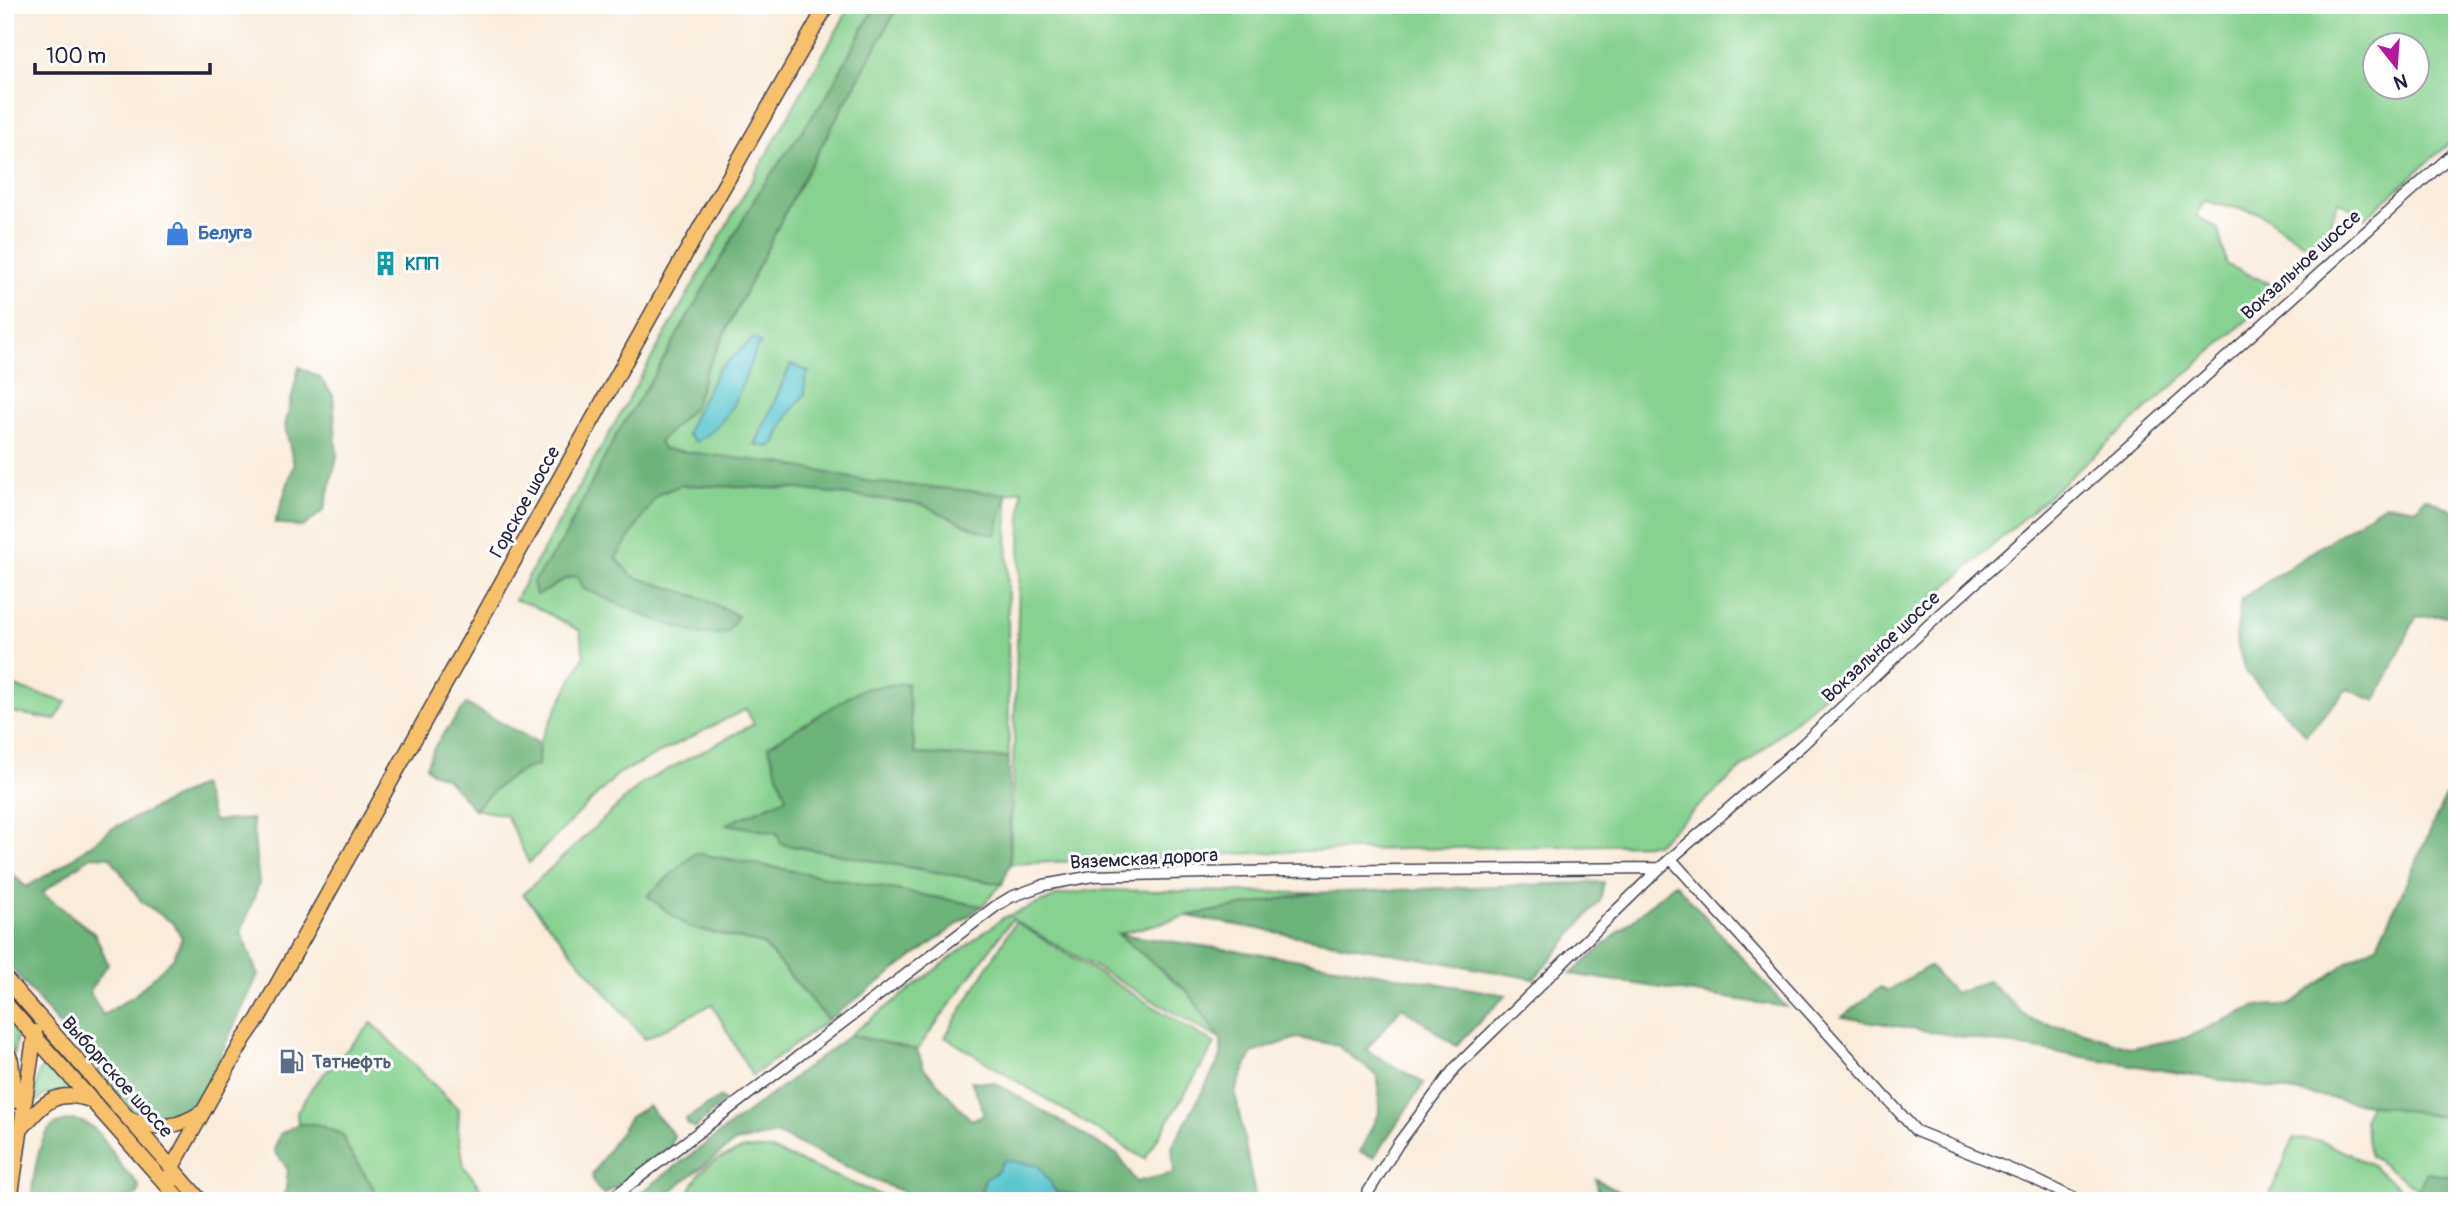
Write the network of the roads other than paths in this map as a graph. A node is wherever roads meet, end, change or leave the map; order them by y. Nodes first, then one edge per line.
1 (827, 5) edge
2 (2457, 150) edge
3 (1671, 859) junction
4 (1660, 868) junction
5 (5, 978) edge
6 (5, 1003) edge
7 (37, 1016) junction
8 (258, 1019) junction
9 (31, 1033) junction
10 (5, 1046) edge
11 (16, 1101) junction
12 (92, 1101) junction
13 (204, 1112) junction
14 (130, 1119) junction
15 (21, 1129) junction
16 (176, 1171) junction
17 (5, 1175) edge
18 (170, 1189) junction
19 (10, 1201) edge
20 (181, 1201) edge
21 (201, 1201) edge
22 (608, 1201) edge
23 (1366, 1201) edge
24 (2079, 1201) edge

1 - 8 main road, Горское шоссе
2 - 3 street, Вокзальное шоссе
3 - 4 street, Вокзальное шоссе
3 - 24 street
4 - 22 street, Вяземская дорога
4 - 23 street, Вокзальное шоссе
5 - 7 main road, Выборгское шоссе
6 - 9 main road, Выборгское шоссе
7 - 9 main road
7 - 14 main road, Выборгское шоссе
8 - 13 main road, Горское шоссе
8 - 16 main road, Горское шоссе
9 - 11 main road
9 - 12 main road, Выборгское шоссе
9 - 15 main road
10 - 11 main road
11 - 17 main road
12 - 15 main road
12 - 18 main road, Выборгское шоссе
13 - 14 main road
13 - 16 main road, Горское шоссе
14 - 16 main road, Выборгское шоссе
15 - 19 main road
16 - 18 main road, Горское шоссе
16 - 21 main road, Выборгское шоссе
18 - 20 main road, Выборгское шоссе

